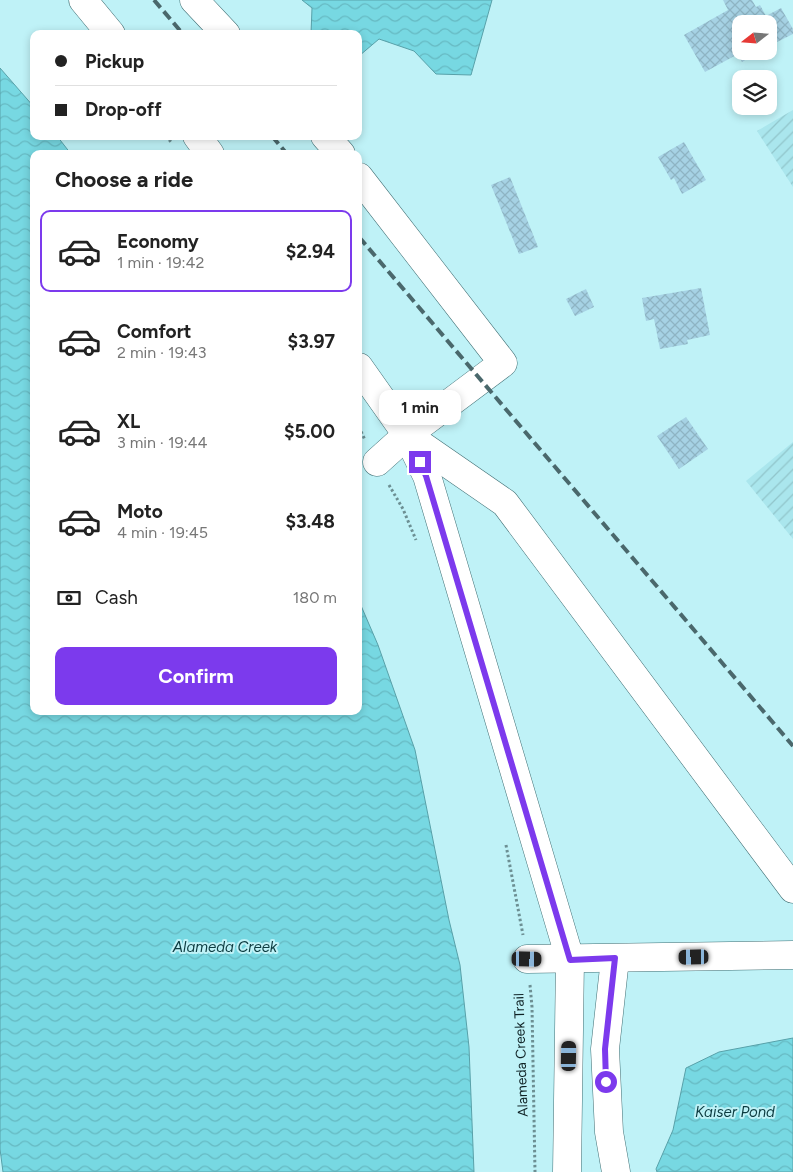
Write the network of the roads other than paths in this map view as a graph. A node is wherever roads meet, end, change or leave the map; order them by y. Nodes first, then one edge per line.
1 (83, 0) edge
2 (194, 0) edge
3 (108, 30) edge
4 (222, 30) edge
5 (329, 140) edge
6 (337, 150) edge
7 (362, 180) edge
8 (362, 371) edge
9 (406, 435) junction
10 (377, 462) road end
11 (793, 889) edge
12 (793, 955) edge
13 (615, 958) junction
14 (527, 959) road end
15 (570, 960) junction
16 (567, 1172) edge
17 (616, 1172) edge

1 - 3 lane
2 - 4 lane
5 - 6 lane
7 - 9 lane
8 - 9 lane
9 - 10 lane
9 - 11 lane
9 - 15 lane
12 - 13 lane
13 - 15 lane
13 - 17 lane
14 - 15 lane
15 - 16 lane

